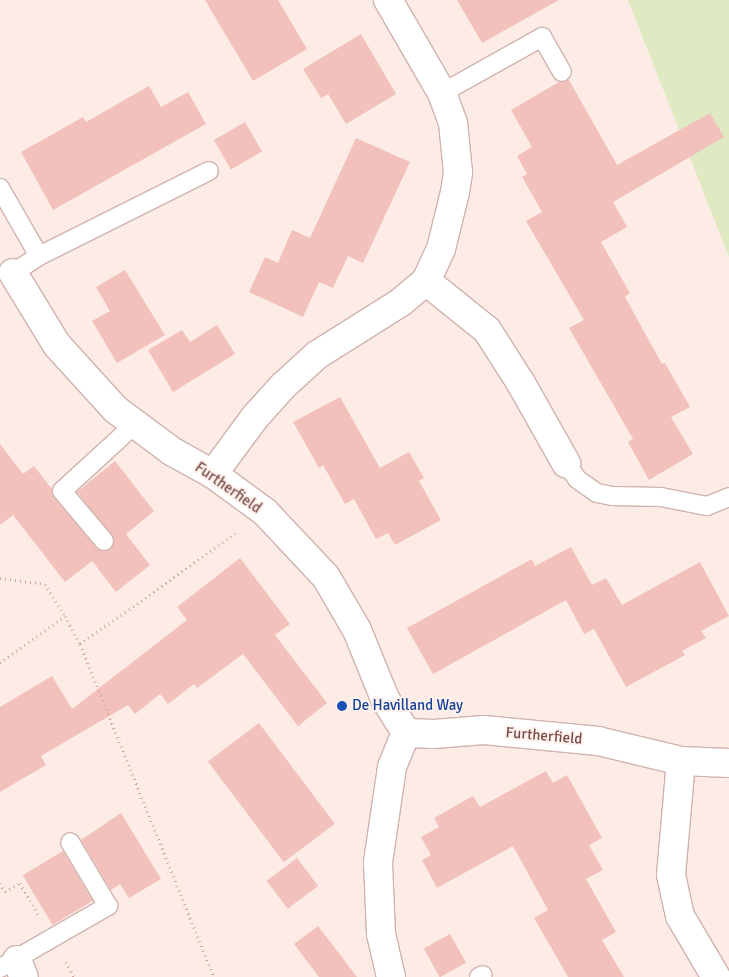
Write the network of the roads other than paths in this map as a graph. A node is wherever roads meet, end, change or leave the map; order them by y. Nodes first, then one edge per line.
1 (388, 0) edge
2 (562, 72) dead end
3 (442, 93) junction
4 (209, 171) dead end
5 (0, 188) edge
6 (39, 256) junction
7 (14, 273) joint
8 (426, 281) junction
9 (135, 424) junction
10 (566, 463) joint
11 (213, 474) junction
12 (729, 497) edge
13 (104, 541) dead end
14 (406, 733) junction
15 (681, 761) junction
16 (729, 763) edge
17 (70, 842) dead end
18 (14, 968) edge
19 (391, 977) edge
20 (716, 977) edge

1 - 3 street
2 - 3 lane
3 - 8 street
4 - 6 lane
5 - 6 lane
6 - 7 lane
7 - 9 street, Furtherfield
8 - 10 street
8 - 11 street
9 - 11 street, Furtherfield
9 - 13 lane
10 - 12 lane
11 - 14 street, Furtherfield
14 - 15 street, Furtherfield
14 - 19 street
15 - 16 street, Furtherfield
15 - 20 street
17 - 18 lane

